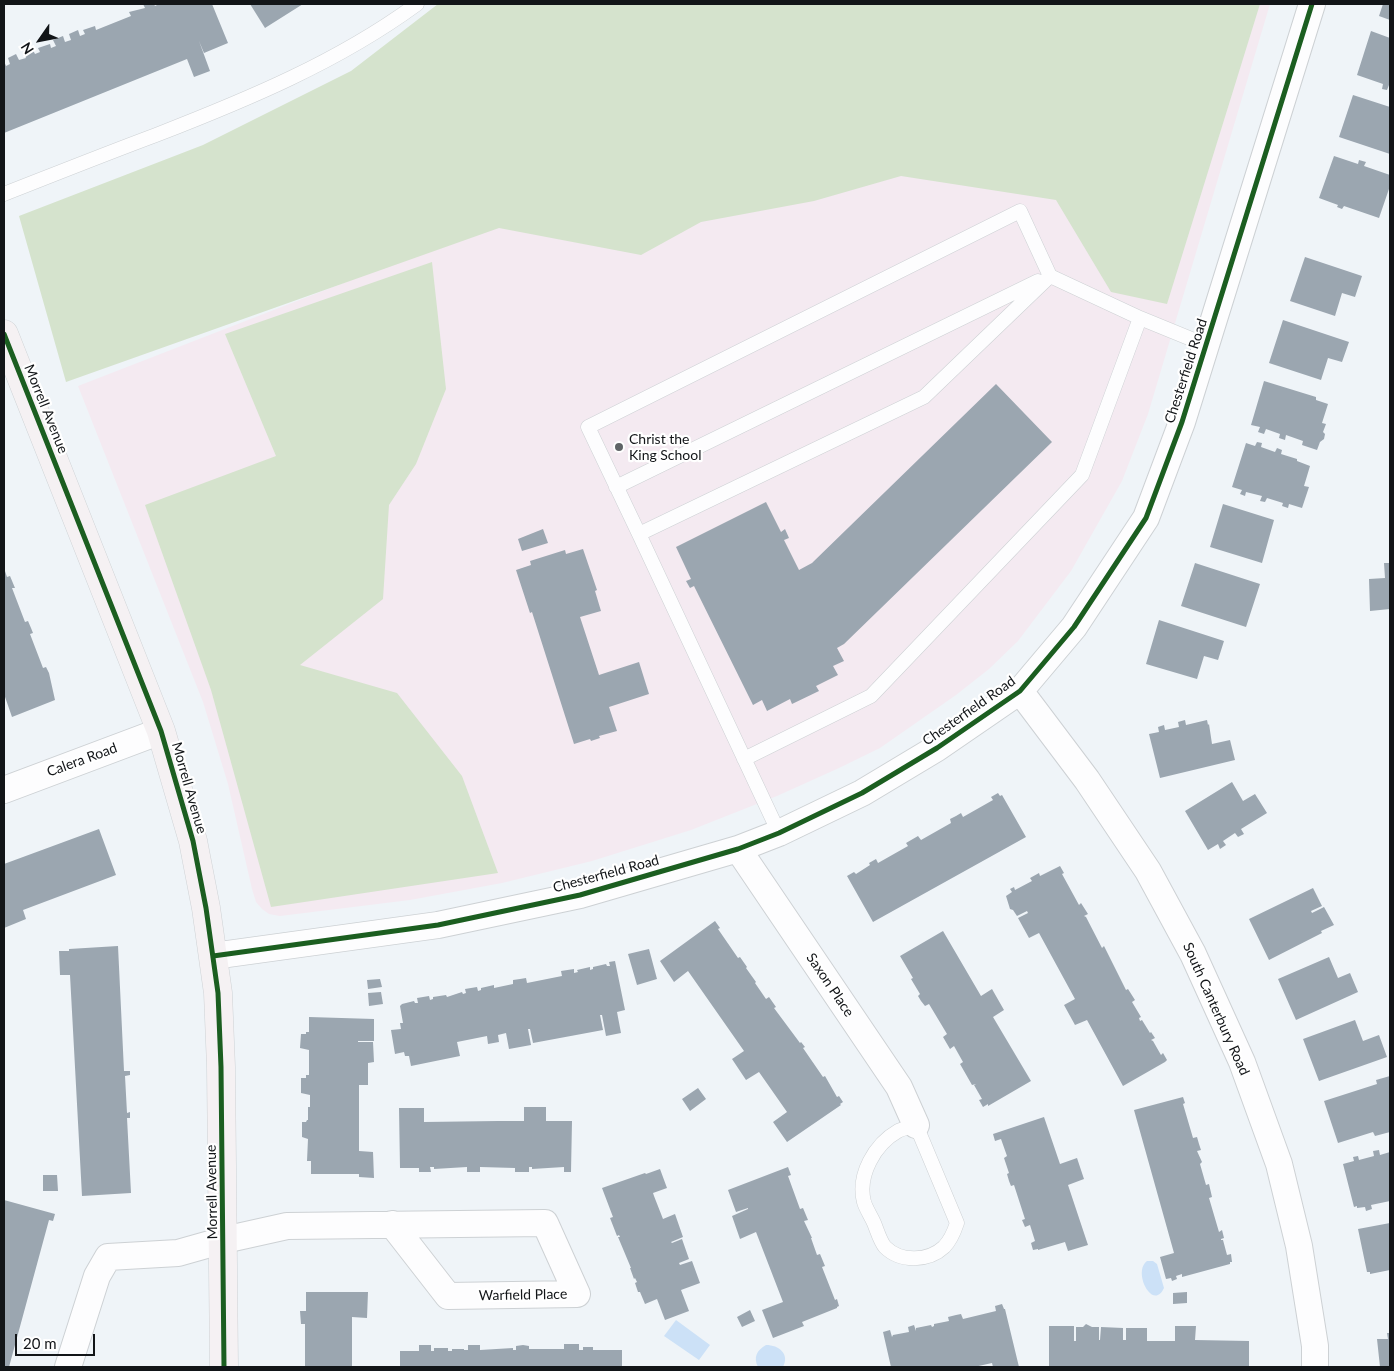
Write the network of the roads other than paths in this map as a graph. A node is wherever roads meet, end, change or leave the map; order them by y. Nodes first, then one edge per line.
1 (416, 4) edge
2 (1312, 4) edge
3 (4, 194) edge
4 (1050, 276) junction
5 (1140, 318) junction
6 (4, 334) edge
7 (1206, 345) junction
8 (616, 487) junction
9 (639, 534) junction
10 (1020, 691) junction
11 (161, 731) junction
12 (744, 758) junction
13 (4, 790) edge
14 (779, 833) junction
15 (738, 849) junction
16 (213, 956) junction
17 (916, 1125) junction
18 (392, 1224) junction
19 (224, 1240) junction
20 (68, 1367) edge
21 (224, 1367) edge
22 (1315, 1367) edge

1 - 3 lane
2 - 7 street, Chesterfield Road
4 - 5 lane
4 - 8 lane
4 - 8 lane
4 - 9 lane
5 - 7 lane
5 - 12 lane
6 - 11 street, Morrell Avenue
7 - 10 street, Chesterfield Road
8 - 9 lane
9 - 12 lane
10 - 14 street, Chesterfield Road
10 - 22 street, South Canterbury Road
11 - 13 street, Calera Road
11 - 16 street, Morrell Avenue
12 - 14 lane
14 - 15 street, Chesterfield Road
15 - 16 street, Chesterfield Road
15 - 17 street, Saxon Place
16 - 19 street, Morrell Avenue
17 - 17 lane
18 - 18 street, Warfield Place
18 - 19 street, Warfield Place
19 - 20 street, Warfield Place
19 - 21 street, Morrell Avenue

